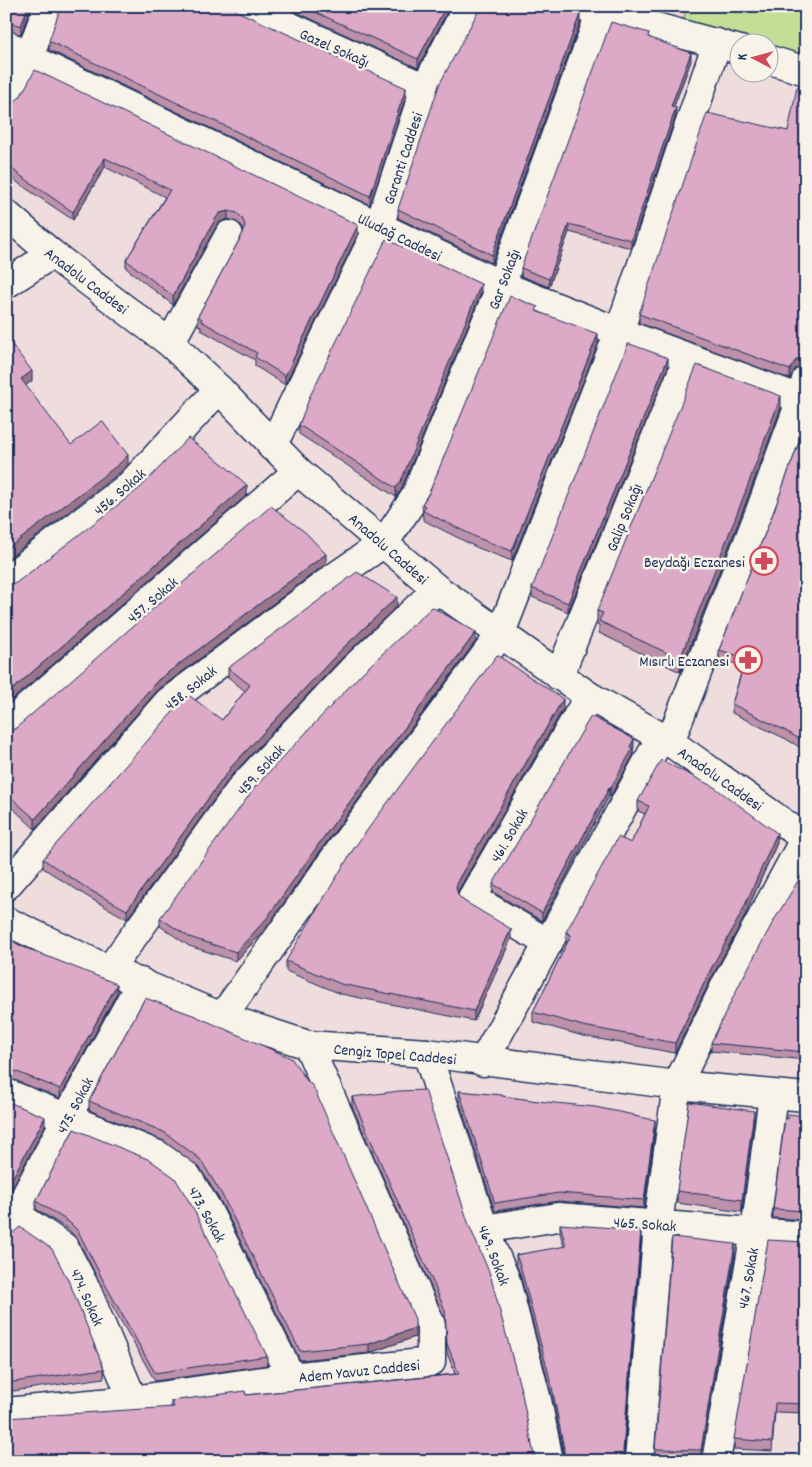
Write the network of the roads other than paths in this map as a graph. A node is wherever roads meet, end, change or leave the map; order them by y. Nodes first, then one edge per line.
1 (48, 6) edge
2 (245, 6) edge
3 (468, 6) edge
4 (594, 8) edge
5 (728, 47) edge
6 (18, 51) edge
7 (780, 63) edge
8 (806, 71) edge
9 (425, 88) junction
10 (6, 98) edge
11 (6, 214) edge
12 (379, 226) junction
13 (229, 235) dead end
14 (52, 254) junction
15 (6, 284) edge
16 (502, 285) junction
17 (619, 332) junction
18 (170, 343) junction
19 (688, 358) junction
20 (219, 389) junction
21 (804, 394) edge
22 (272, 446) junction
23 (298, 472) junction
24 (384, 543) junction
25 (6, 580) edge
26 (437, 589) junction
27 (500, 635) junction
28 (558, 676) junction
29 (589, 696) junction
30 (6, 726) edge
31 (666, 740) junction
32 (805, 838) edge
33 (6, 886) edge
34 (6, 921) edge
35 (548, 943) junction
36 (109, 970) junction
37 (141, 982) junction
38 (222, 1017) junction
39 (308, 1045) junction
40 (427, 1054) junction
41 (483, 1062) junction
42 (677, 1085) junction
43 (6, 1093) edge
44 (773, 1095) junction
45 (806, 1097) edge
46 (66, 1118) junction
47 (11, 1221) edge
48 (658, 1224) junction
49 (484, 1229) junction
50 (755, 1232) junction
51 (806, 1236) edge
52 (291, 1377) junction
53 (133, 1400) junction
54 (6, 1412) edge
55 (549, 1461) edge
56 (639, 1461) edge
57 (716, 1461) edge

1 - 6 street
2 - 9 street, Gazel Sokağı
3 - 9 street, Garanti Caddesi
4 - 5 street
4 - 16 street, Gar Sokağı
5 - 17 street
6 - 10 street
6 - 12 street, Uludağ Caddesi
7 - 8 street
9 - 12 street, Garanti Caddesi
11 - 14 street, Anadolu Caddesi
12 - 16 street, Uludağ Caddesi
12 - 22 street, Garanti Caddesi
13 - 18 street
14 - 15 street
14 - 18 street, Anadolu Caddesi
16 - 17 street, Uludağ Caddesi
16 - 24 street, Gar Sokağı
17 - 19 street, Uludağ Caddesi
17 - 27 street
18 - 20 street, Anadolu Caddesi
19 - 21 street, Uludağ Caddesi
19 - 28 street, Galip Sokağı
20 - 22 street, Anadolu Caddesi
20 - 25 street, 456. Sokak
21 - 31 street
22 - 23 street, Anadolu Caddesi
23 - 24 street, Anadolu Caddesi
23 - 30 street, 457. Sokak
24 - 26 street, Anadolu Caddesi
24 - 33 street, 458. Sokak
26 - 27 street, Anadolu Caddesi
26 - 36 street, 459. Sokak
27 - 28 street, Anadolu Caddesi
27 - 38 street
28 - 29 street, Anadolu Caddesi
29 - 31 street, Anadolu Caddesi
29 - 35 street, 461. Sokak
31 - 32 street, Anadolu Caddesi
31 - 35 street
32 - 42 street
34 - 36 street, Cengiz Topel Caddesi
35 - 41 street
36 - 37 street, Cengiz Topel Caddesi
37 - 38 street, Cengiz Topel Caddesi
37 - 46 street, 475. Sokak
38 - 39 street, Cengiz Topel Caddesi
39 - 40 street, Cengiz Topel Caddesi
39 - 52 street, Adem Yavuz Caddesi
40 - 41 street, Cengiz Topel Caddesi
40 - 49 street, 469. Sokak
41 - 42 street, Cengiz Topel Caddesi
42 - 44 street, Cengiz Topel Caddesi
42 - 48 street
43 - 46 street, 473. Sokak
44 - 45 street, Cengiz Topel Caddesi
44 - 50 street, 467. Sokak
46 - 47 street, 475. Sokak
46 - 52 street, 473. Sokak
47 - 53 street, 474. Sokak
48 - 49 street, 465. Sokak
48 - 50 street, 465. Sokak
48 - 56 street
49 - 55 street, 469. Sokak
50 - 51 street, 465. Sokak
50 - 57 street, 467. Sokak
52 - 53 street, Adem Yavuz Caddesi
53 - 54 street, Adem Yavuz Caddesi

